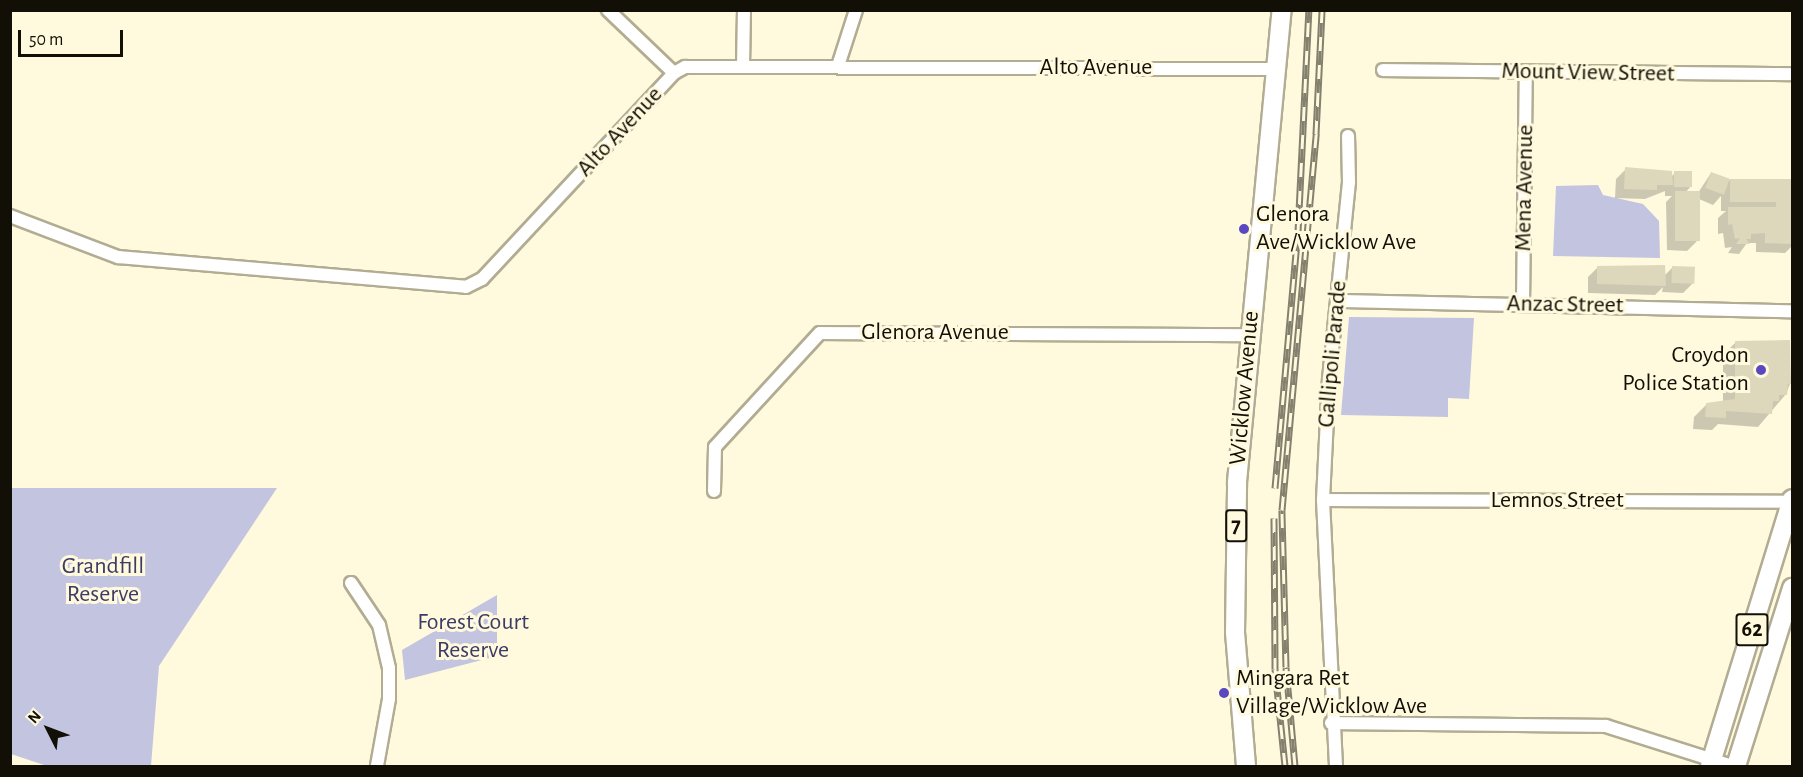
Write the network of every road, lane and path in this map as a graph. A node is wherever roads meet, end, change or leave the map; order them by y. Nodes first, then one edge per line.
1 (608, 10) edge
2 (744, 10) edge
3 (856, 10) edge
4 (1282, 10) edge
5 (838, 66) junction
6 (743, 67) junction
7 (1277, 69) junction
8 (1383, 70) dead end
9 (674, 73) junction
10 (1526, 73) junction
11 (1792, 74) edge
12 (1348, 136) dead end
13 (10, 216) edge
14 (1338, 301) junction
15 (1523, 303) junction
16 (1792, 311) edge
17 (1249, 335) junction
18 (714, 491) dead end
19 (1323, 500) junction
20 (1792, 501) edge
21 (351, 583) dead end
22 (1792, 588) edge
23 (1331, 723) junction
24 (1711, 763) edge
25 (377, 766) edge
26 (1246, 766) edge
27 (1336, 766) edge
28 (1734, 766) edge

1 - 9 street
2 - 6 street
3 - 5 street
4 - 7 main road, Wicklow Avenue / 7
5 - 6 street, Alto Avenue
5 - 7 street, Alto Avenue
6 - 9 street, Alto Avenue
7 - 17 main road, Wicklow Avenue / 7
8 - 10 street, Mount View Street
9 - 13 street, Alto Avenue
10 - 11 street, Mount View Street
10 - 15 street, Mena Avenue
12 - 14 street, Gallipoli Parade
14 - 15 street, Anzac Street
14 - 19 street, Gallipoli Parade
15 - 16 street, Anzac Street
17 - 18 street, Glenora Avenue
17 - 26 main road, Wicklow Avenue / 7
19 - 20 street, Lemnos Street
19 - 23 street, Gallipoli Parade
20 - 24 main road, 62
21 - 25 street
22 - 28 main road, 62
23 - 24 street
23 - 27 street, Gallipoli Parade
24 - 28 street

